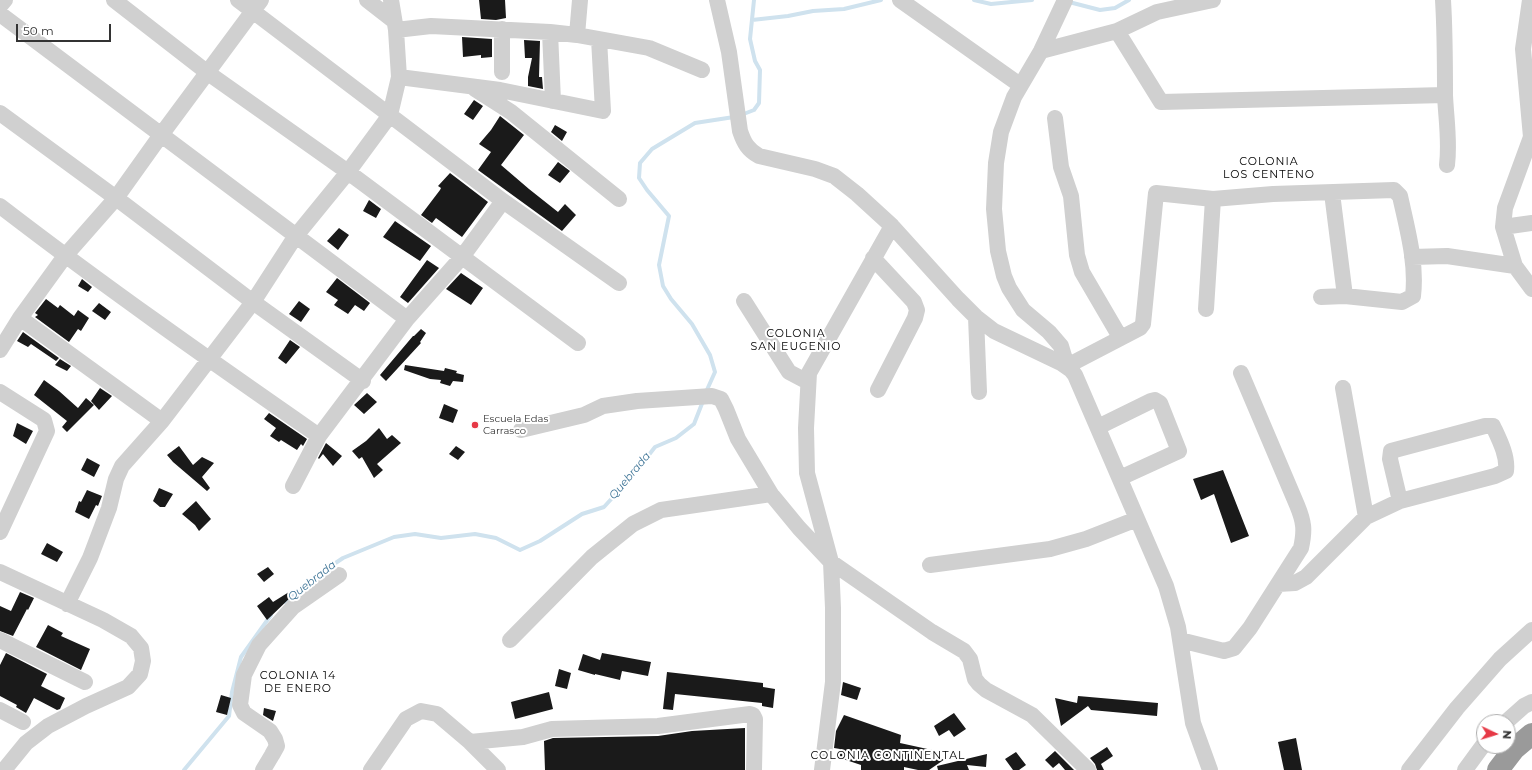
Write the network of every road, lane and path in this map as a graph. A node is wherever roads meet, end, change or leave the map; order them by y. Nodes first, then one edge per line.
1 (4, 0) edge
2 (114, 0) edge
3 (238, 0) edge
4 (367, 0) edge
5 (391, 0) edge
6 (580, 0) edge
7 (717, 0) edge
8 (900, 0) edge
9 (1213, 0) edge
10 (1443, 0) edge
11 (1530, 0) edge
12 (0, 6) edge
13 (257, 6) edge
14 (1062, 6) edge
15 (0, 14) edge
16 (395, 25) junction
17 (502, 30) junction
18 (1117, 31) junction
19 (550, 32) junction
20 (577, 35) junction
21 (599, 39) junction
22 (1528, 49) edge
23 (1041, 51) junction
24 (702, 70) dead end
25 (502, 72) dead end
26 (208, 73) junction
27 (399, 77) junction
28 (1020, 85) junction
29 (470, 86) junction
30 (1445, 95) junction
31 (553, 101) junction
32 (0, 113) edge
33 (390, 115) junction
34 (1055, 118) dead end
35 (161, 135) junction
36 (1531, 137) edge
37 (1447, 165) dead end
38 (348, 172) junction
39 (1332, 193) junction
40 (116, 198) junction
41 (619, 199) dead end
42 (1213, 199) junction
43 (503, 201) junction
44 (0, 206) edge
45 (1532, 223) edge
46 (892, 226) junction
47 (1503, 227) junction
48 (296, 236) junction
49 (65, 256) junction
50 (462, 257) junction
51 (1412, 257) junction
52 (874, 258) junction
53 (1515, 266) junction
54 (619, 283) dead end
55 (1532, 289) edge
56 (1345, 296) junction
57 (1321, 297) dead end
58 (744, 301) dead end
59 (253, 302) junction
60 (1206, 309) dead end
61 (976, 317) junction
62 (20, 318) junction
63 (408, 320) junction
64 (1120, 337) junction
65 (578, 343) dead end
66 (0, 350) edge
67 (208, 359) junction
68 (1067, 366) junction
69 (1241, 373) dead end
70 (363, 381) junction
71 (808, 382) junction
72 (1343, 388) dead end
73 (878, 390) dead end
74 (0, 392) edge
75 (979, 392) dead end
76 (162, 421) junction
77 (1098, 427) junction
78 (521, 430) dead end
79 (319, 436) junction
80 (1120, 478) junction
81 (293, 486) dead end
82 (771, 494) junction
83 (1400, 501) junction
84 (1366, 517) junction
85 (1137, 519) junction
86 (0, 532) edge
87 (831, 562) junction
88 (930, 565) dead end
89 (0, 572) edge
90 (339, 575) dead end
91 (1278, 584) junction
92 (67, 604) junction
93 (1532, 630) edge
94 (0, 640) edge
95 (510, 640) dead end
96 (1180, 640) junction
97 (85, 682) dead end
98 (1532, 702) edge
99 (0, 710) edge
100 (1515, 714) edge
101 (23, 722) dead end
102 (1532, 734) edge
103 (470, 742) junction
104 (1532, 749) edge
105 (1477, 754) edge
106 (4, 770) edge
107 (263, 770) edge
108 (371, 770) edge
109 (498, 770) edge
110 (754, 770) edge
111 (822, 770) edge
112 (1088, 770) edge
113 (1210, 770) edge
114 (1409, 770) edge
115 (1465, 770) edge
116 (1498, 770) edge
117 (1510, 770) edge

1 - 12 street
2 - 26 street
3 - 13 street
4 - 16 street
5 - 16 street
6 - 20 street
7 - 46 street
8 - 28 street
9 - 18 street
10 - 30 street
11 - 22 street
13 - 26 street
13 - 33 street
14 - 23 street
15 - 35 street
16 - 17 street
16 - 27 street
17 - 19 street
17 - 25 street
18 - 23 street
18 - 30 street
19 - 20 street
19 - 31 street
20 - 21 street
21 - 24 street
21 - 31 street
22 - 36 street
23 - 28 street
26 - 35 street
26 - 38 street
27 - 29 street
27 - 33 street
28 - 68 street
29 - 31 street
29 - 41 street
30 - 37 street
32 - 40 street
33 - 38 street
33 - 43 street
34 - 64 street
35 - 40 street
35 - 48 street
36 - 47 street
38 - 48 street
38 - 50 street
39 - 42 street
39 - 51 street
39 - 56 street
40 - 49 street
40 - 59 street
42 - 60 street
42 - 64 street
43 - 50 street
43 - 54 street
44 - 49 street
45 - 47 street
46 - 52 street
46 - 61 street
47 - 53 street
48 - 59 street
48 - 63 street
49 - 62 street
49 - 67 street
50 - 63 street
50 - 65 street
51 - 53 street
51 - 56 street
52 - 71 street
52 - 73 street
53 - 55 street
56 - 57 street
58 - 71 street
59 - 67 street
59 - 70 street
61 - 68 street
61 - 75 street
62 - 66 street
62 - 76 street
63 - 70 street
64 - 68 street
67 - 76 street
67 - 79 street
68 - 77 street
69 - 91 street
70 - 79 street
71 - 87 street
72 - 84 street
74 - 86 street
76 - 92 street
77 - 80 street
77 - 80 street
78 - 82 street
79 - 81 street
80 - 85 street
82 - 87 street
82 - 95 street
83 - 83 street
83 - 84 street
84 - 91 street
85 - 88 street
85 - 96 street
87 - 111 street
87 - 112 street
89 - 92 street
90 - 107 street
91 - 96 street
92 - 106 street
93 - 114 street
94 - 97 street
96 - 113 street
98 - 100 street
99 - 101 street
102 - 116 highway
103 - 108 street
103 - 109 street
103 - 110 street
104 - 117 highway
105 - 115 street

